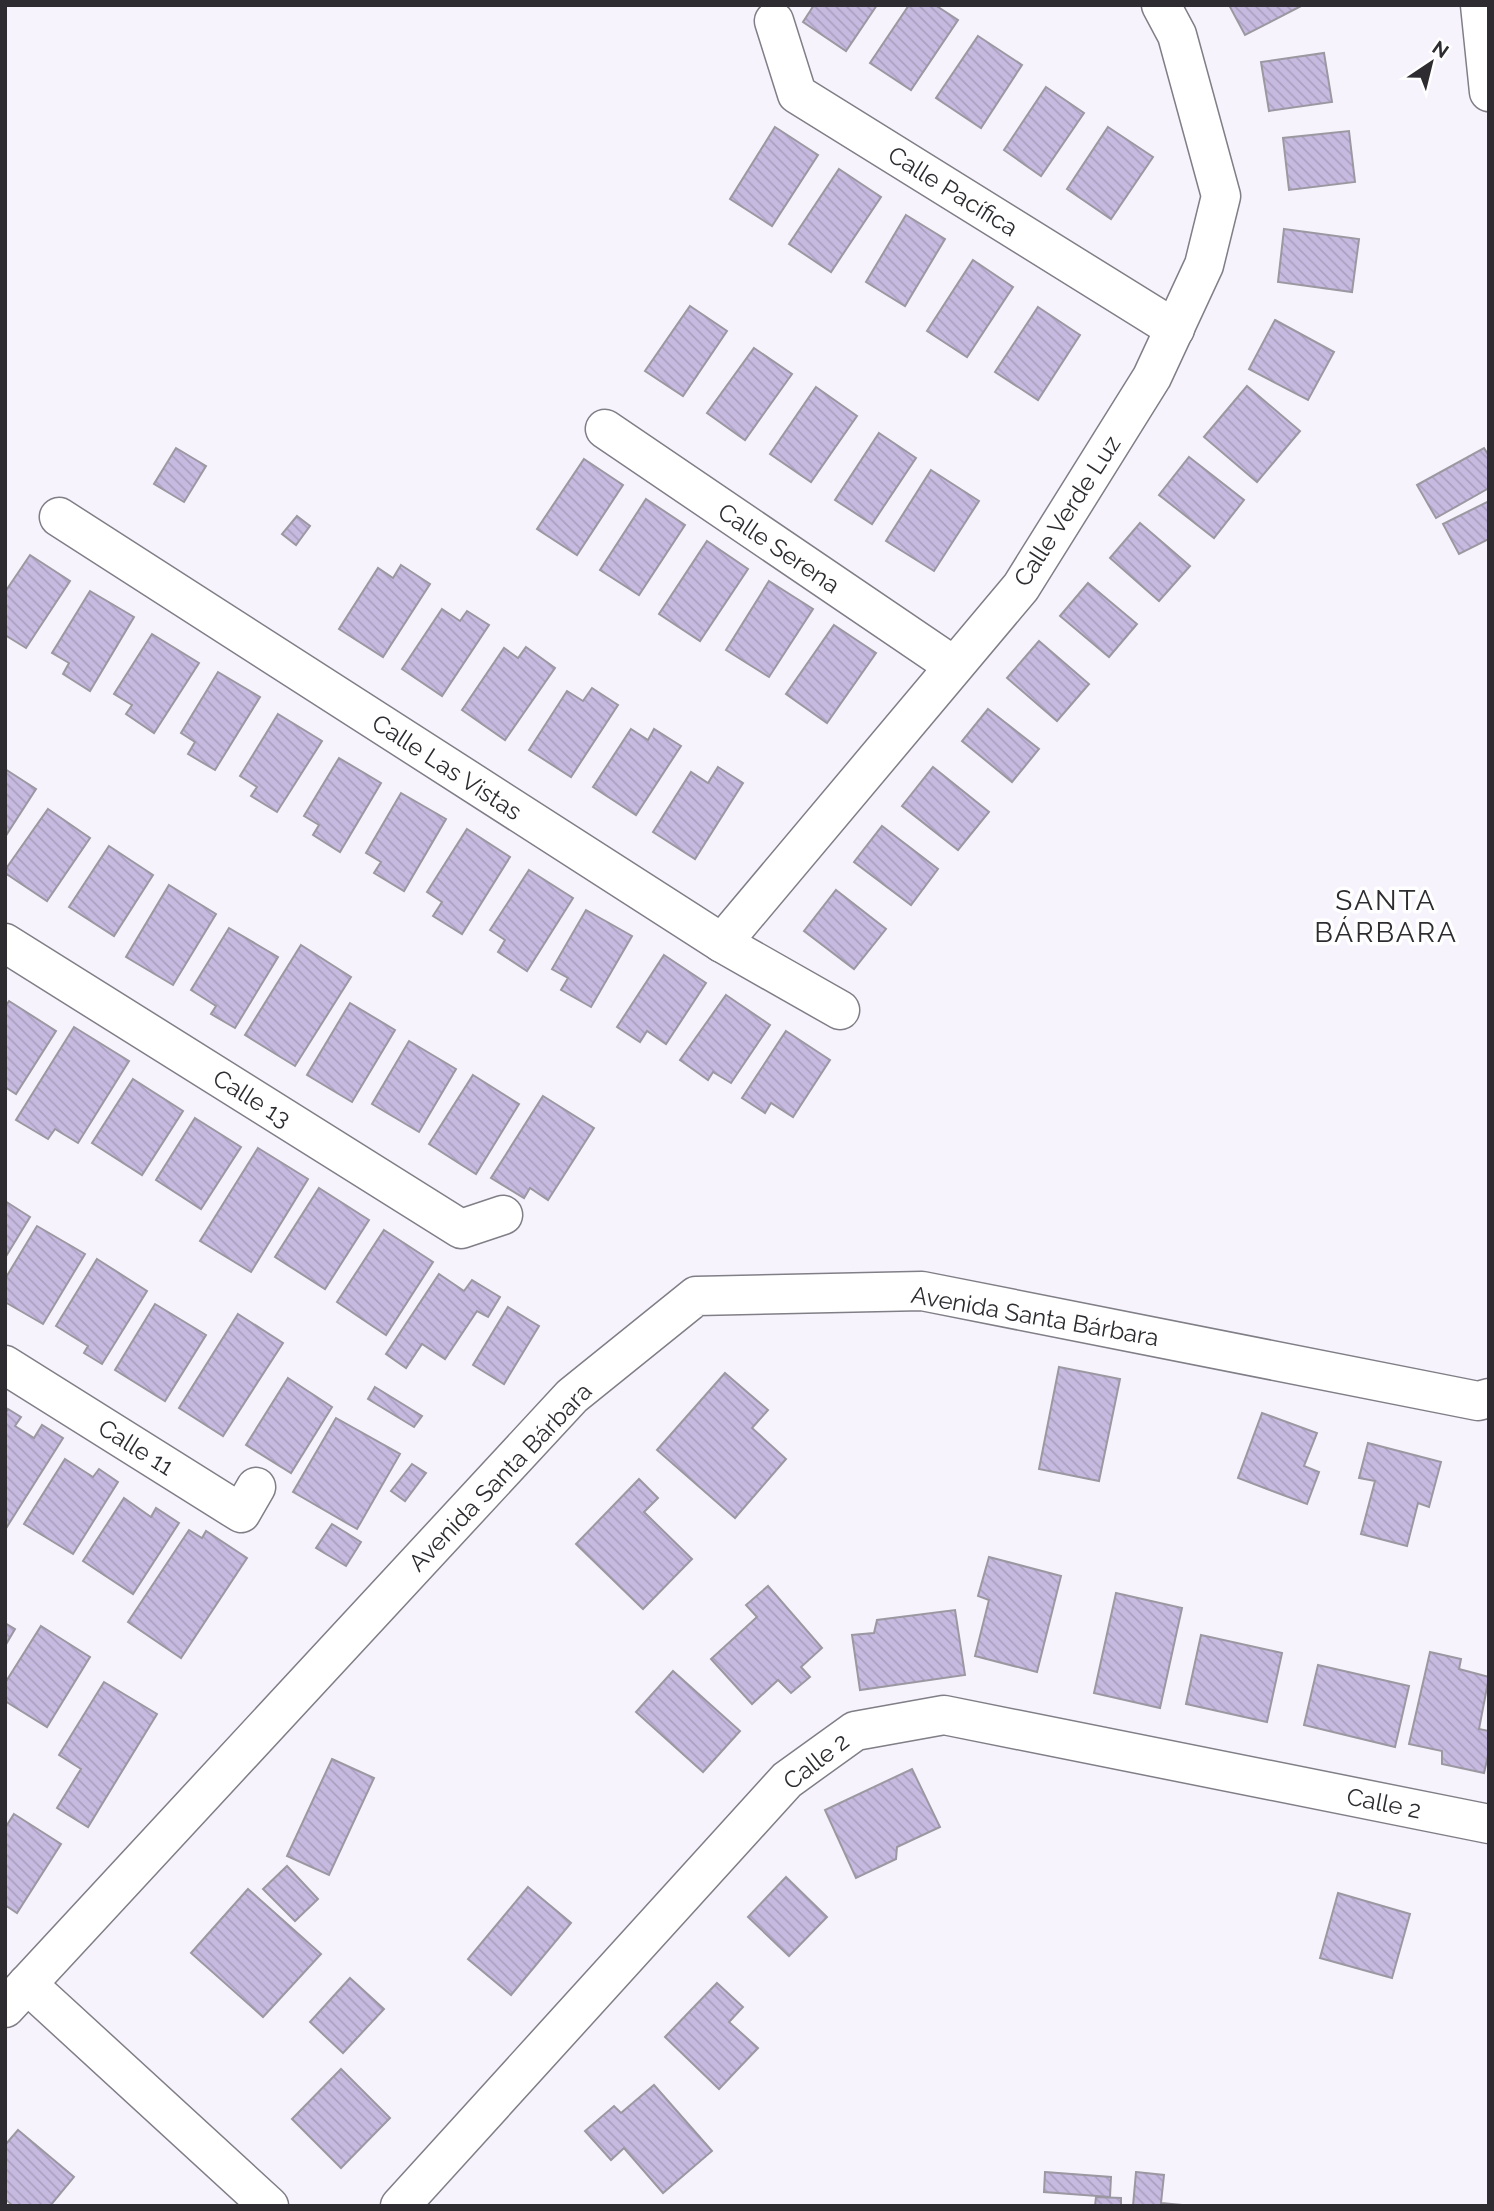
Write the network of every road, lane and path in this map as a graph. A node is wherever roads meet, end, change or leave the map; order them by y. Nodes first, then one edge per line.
1 (1161, 5) edge
2 (1480, 5) edge
3 (774, 21) dead end
4 (1489, 92) edge
5 (1175, 329) junction
6 (605, 429) dead end
7 (59, 517) dead end
8 (954, 666) junction
9 (5, 943) edge
10 (722, 943) junction
11 (840, 1010) dead end
12 (503, 1214) dead end
13 (5, 1365) edge
14 (1489, 1398) edge
15 (256, 1487) dead end
16 (1489, 1824) edge
17 (16, 1996) edge
18 (269, 2206) edge
19 (400, 2206) edge

1 - 5 street, Calle Verde Luz
2 - 4 street
3 - 5 street, Calle Pacífica
5 - 8 street, Calle Verde Luz
6 - 8 street, Calle Serena
7 - 10 street, Calle Las Vistas
8 - 10 street, Calle Verde Luz
9 - 12 street, Calle 13
10 - 11 street, Calle Las Vistas
13 - 15 street, Calle 11
14 - 17 street, Avenida Santa Bárbara
16 - 19 street, Calle 2
17 - 18 street

